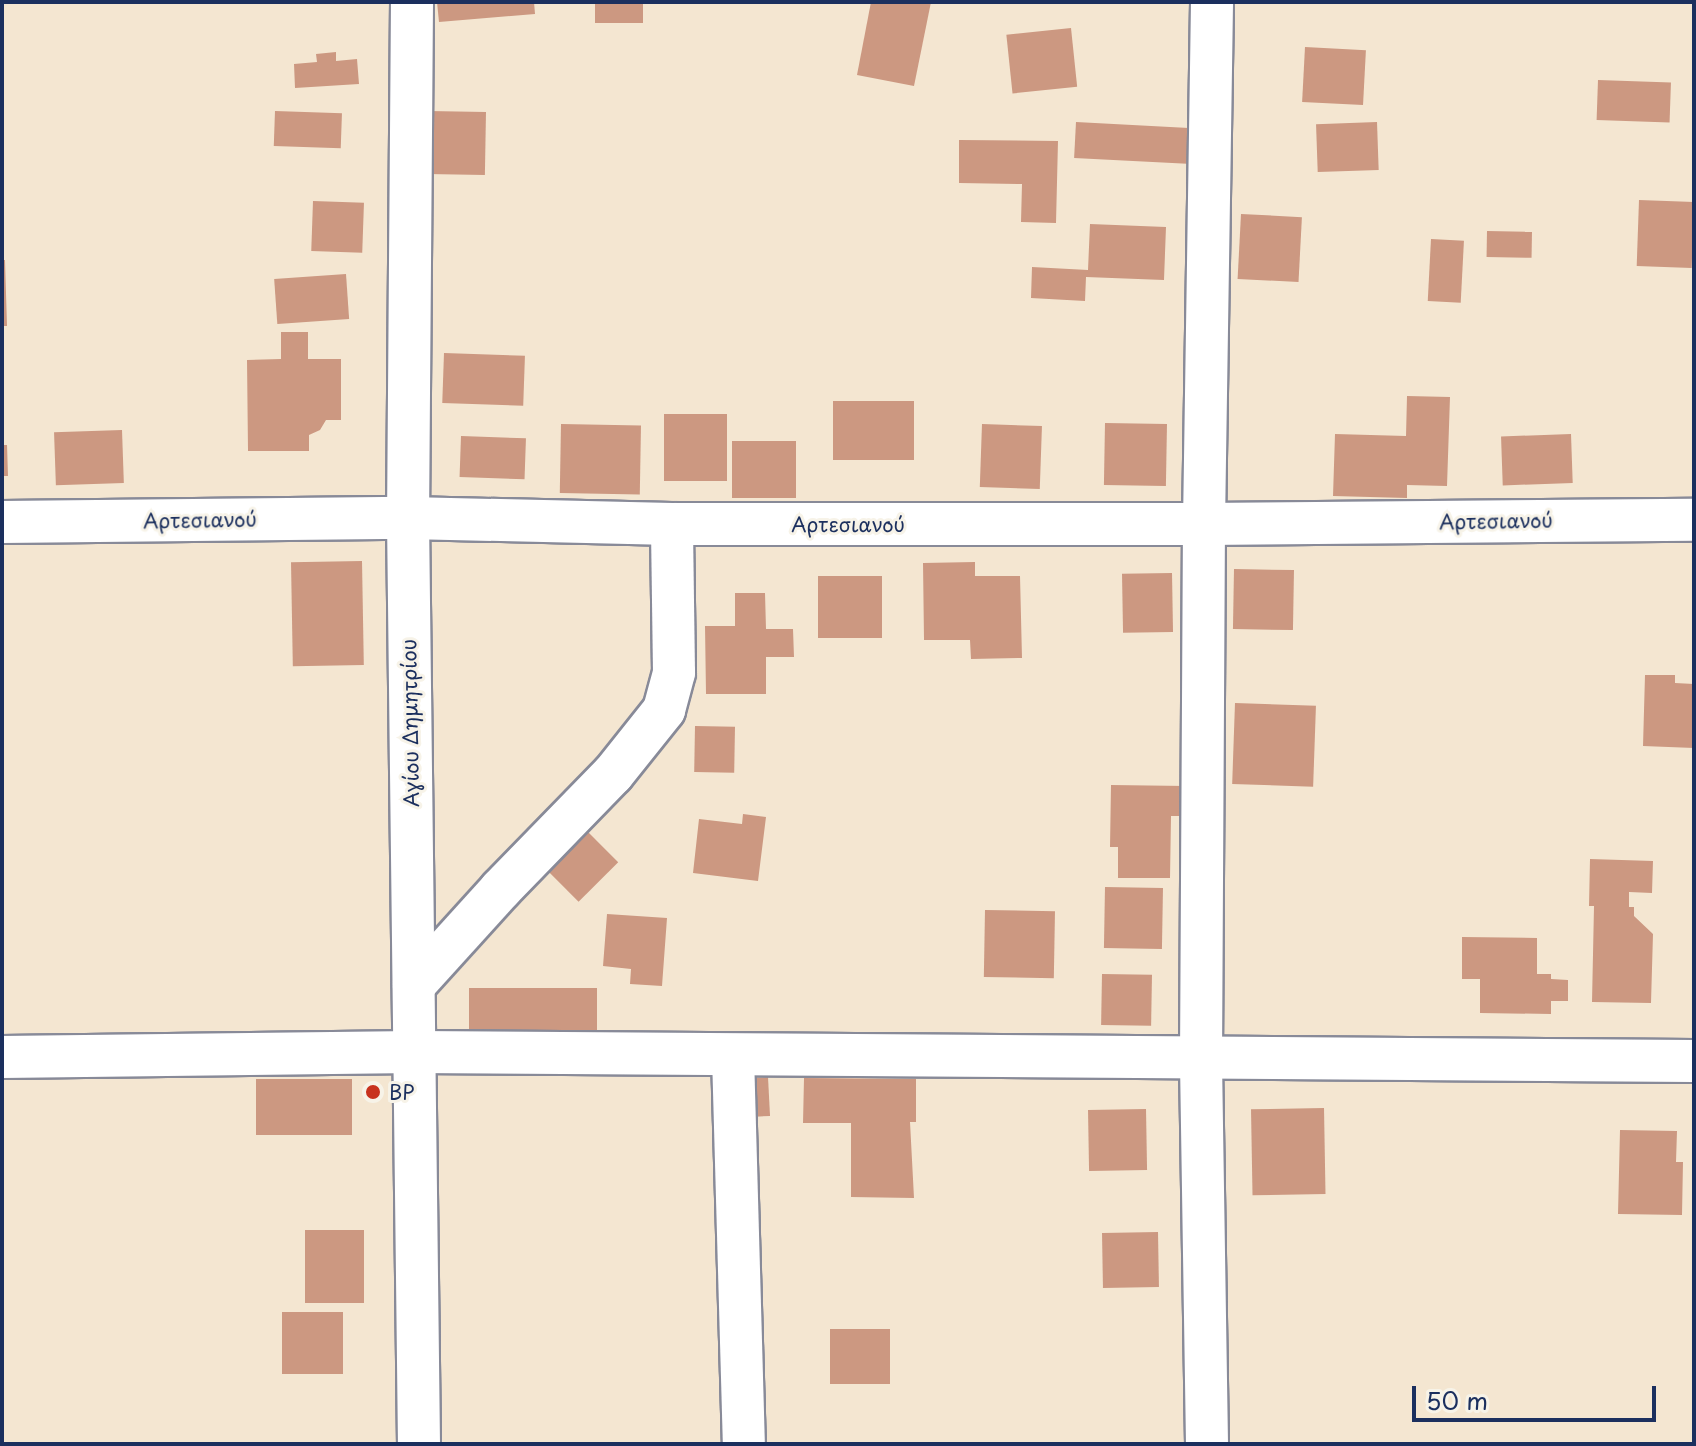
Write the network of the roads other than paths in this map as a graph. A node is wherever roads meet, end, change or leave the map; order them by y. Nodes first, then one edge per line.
1 (412, 2) edge
2 (1212, 2) edge
3 (408, 518) junction
4 (1694, 520) edge
5 (2, 522) edge
6 (672, 524) junction
7 (1204, 524) junction
8 (414, 985) junction
9 (415, 1052) junction
10 (733, 1055) junction
11 (2, 1057) edge
12 (1201, 1059) junction
13 (1694, 1061) edge
14 (419, 1444) edge
15 (744, 1444) edge
16 (1207, 1444) edge

1 - 3 street, Αγίου Δημητρίου
2 - 7 street
3 - 5 street, Αρτεσιανού
3 - 6 street, Αρτεσιανού
3 - 8 street, Αγίου Δημητρίου
4 - 7 street, Αρτεσιανού
6 - 7 street, Αρτεσιανού
6 - 8 street
7 - 12 street
8 - 9 street, Αγίου Δημητρίου
9 - 10 street
9 - 11 street
9 - 14 street, Αγίου Δημητρίου
10 - 12 street
10 - 15 street
12 - 13 street
12 - 16 street

